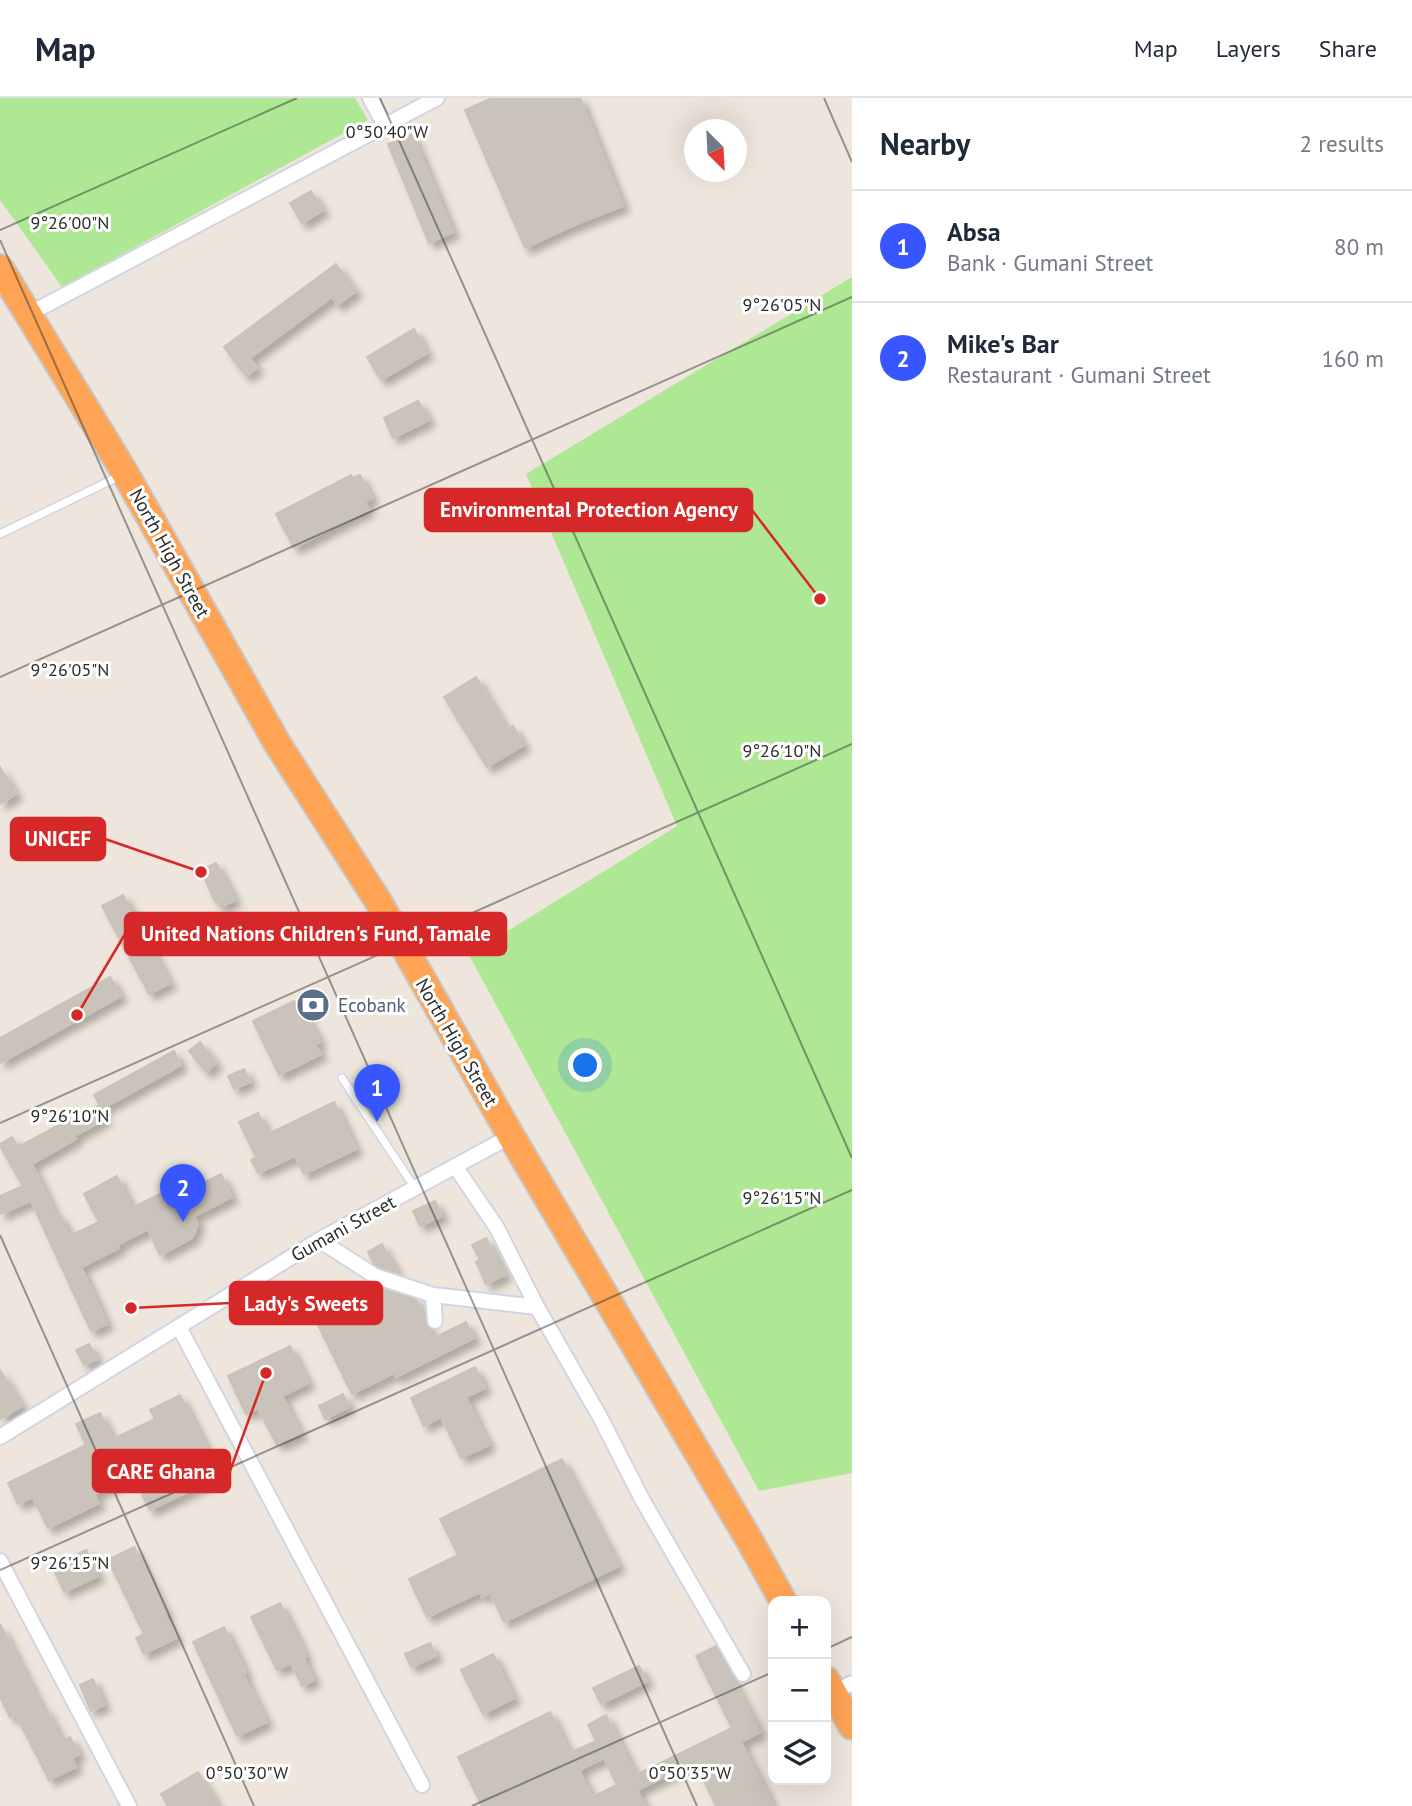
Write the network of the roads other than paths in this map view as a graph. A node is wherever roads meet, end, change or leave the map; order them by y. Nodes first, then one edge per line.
1 (370, 98) edge
2 (437, 98) edge
3 (385, 125) junction
4 (0, 268) edge
5 (29, 314) junction
6 (125, 473) junction
7 (0, 534) edge
8 (342, 1078) dead end
9 (511, 1136) junction
10 (455, 1167) junction
11 (415, 1188) junction
12 (318, 1240) junction
13 (433, 1295) junction
14 (537, 1307) junction
15 (435, 1321) dead end
16 (178, 1327) junction
17 (0, 1437) edge
18 (0, 1560) edge
19 (780, 1596) edge
20 (743, 1674) dead end
21 (837, 1685) edge
22 (852, 1726) edge
23 (422, 1785) dead end
24 (129, 1806) edge

1 - 3 street
2 - 3 street
3 - 5 street
4 - 5 highway, North High Street
5 - 6 highway, North High Street
6 - 7 lane
6 - 9 highway, North High Street
8 - 11 lane
9 - 10 street, Gumani Street
9 - 19 highway, North High Street
10 - 11 street, Gumani Street
10 - 14 street
11 - 12 street, Gumani Street
12 - 13 street
12 - 16 street, Gumani Street
13 - 14 street
13 - 15 street
14 - 20 street
16 - 17 street, Gumani Street
16 - 23 street
18 - 24 street
21 - 22 highway

